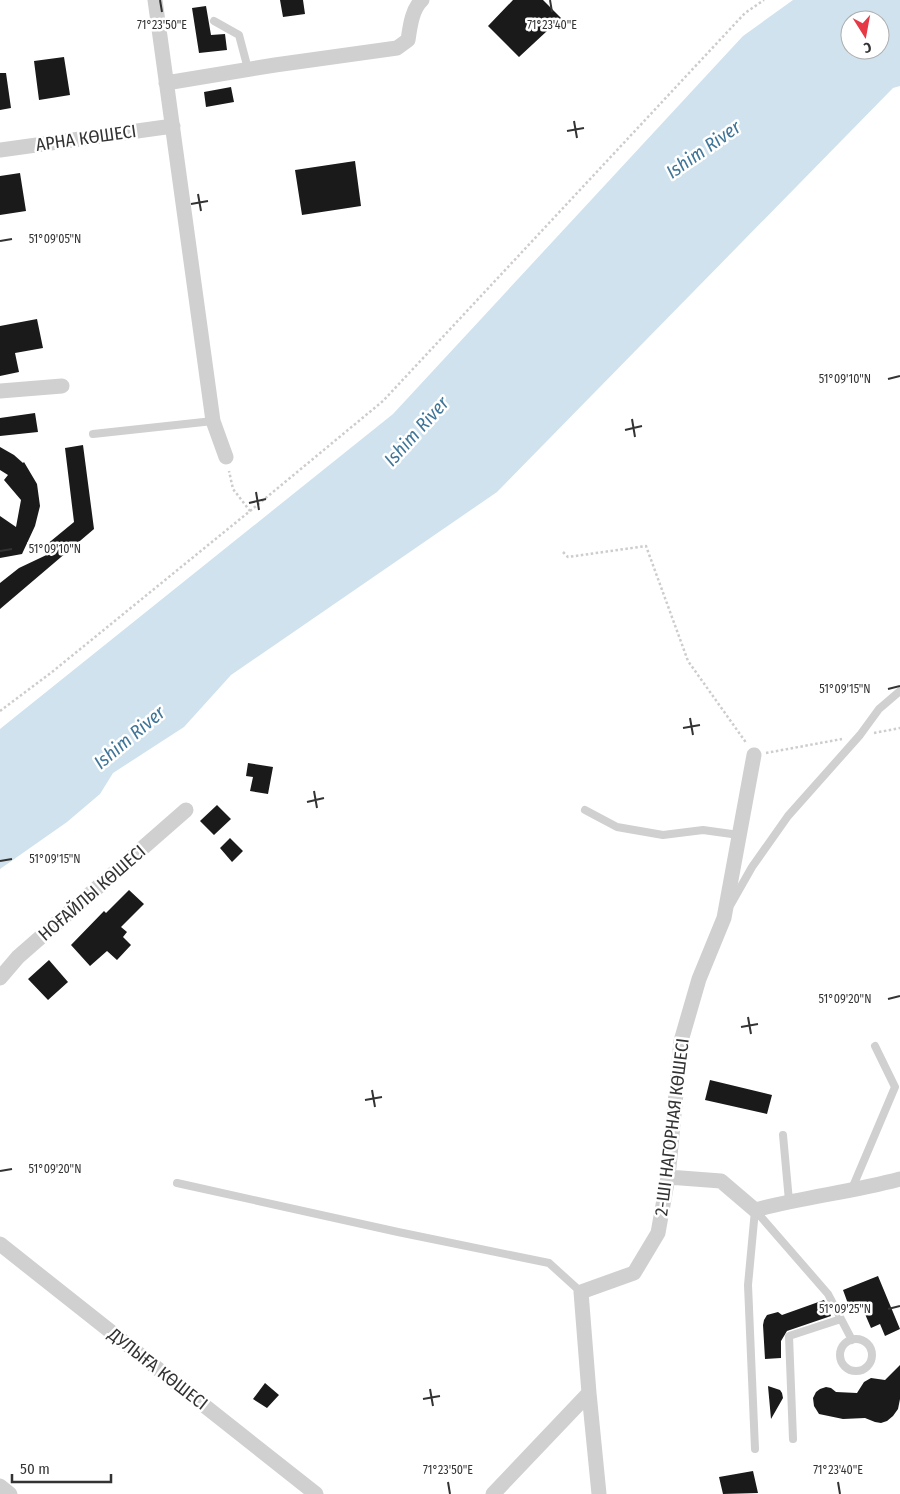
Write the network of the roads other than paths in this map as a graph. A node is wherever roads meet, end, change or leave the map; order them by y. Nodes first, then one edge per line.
1 (155, 0) edge
2 (422, 0) edge
3 (214, 21) dead end
4 (248, 69) junction
5 (166, 83) junction
6 (173, 126) junction
7 (0, 150) edge
8 (62, 386) dead end
9 (0, 391) edge
10 (212, 421) junction
11 (93, 434) dead end
12 (226, 457) road end
13 (900, 691) edge
14 (754, 755) road end
15 (186, 810) dead end
16 (585, 810) dead end
17 (739, 835) junction
18 (724, 918) junction
19 (0, 978) edge
20 (875, 1046) dead end
21 (897, 1086) edge
22 (783, 1135) dead end
23 (668, 1177) junction
24 (900, 1180) edge
25 (177, 1184) dead end
26 (851, 1191) junction
27 (788, 1201) junction
28 (755, 1210) junction
29 (0, 1244) edge
30 (581, 1292) junction
31 (841, 1319) junction
32 (852, 1340) junction
33 (589, 1393) junction
34 (793, 1439) dead end
35 (755, 1450) dead end
36 (0, 1486) edge
37 (10, 1494) edge
38 (316, 1494) edge
39 (493, 1494) edge
40 (599, 1494) edge

1 - 5 street
2 - 4 street
3 - 4 lane
4 - 5 street
5 - 6 street
6 - 7 street, АРНА КӨШЕСІ
6 - 10 street
8 - 9 street
10 - 11 lane
10 - 12 street
13 - 18 lane
14 - 17 street, 2-ШІ НАГОРНАЯ КӨШЕСІ
15 - 19 street, НОҒАЙЛЫ КӨШЕСІ
16 - 17 lane
17 - 18 street, 2-ШІ НАГОРНАЯ КӨШЕСІ
18 - 23 street, 2-ШІ НАГОРНАЯ КӨШЕСІ
20 - 21 lane
21 - 26 lane
22 - 27 lane
23 - 28 street
23 - 30 street, 2-ШІ НАГОРНАЯ КӨШЕСІ
24 - 26 street
25 - 30 lane
26 - 27 street
27 - 28 street
28 - 31 lane
28 - 35 lane
29 - 38 street, ДУЛЫҒА КӨШЕСІ
30 - 33 street
31 - 32 lane
31 - 34 lane
32 - 32 lane
33 - 39 street
33 - 40 street
36 - 37 street

